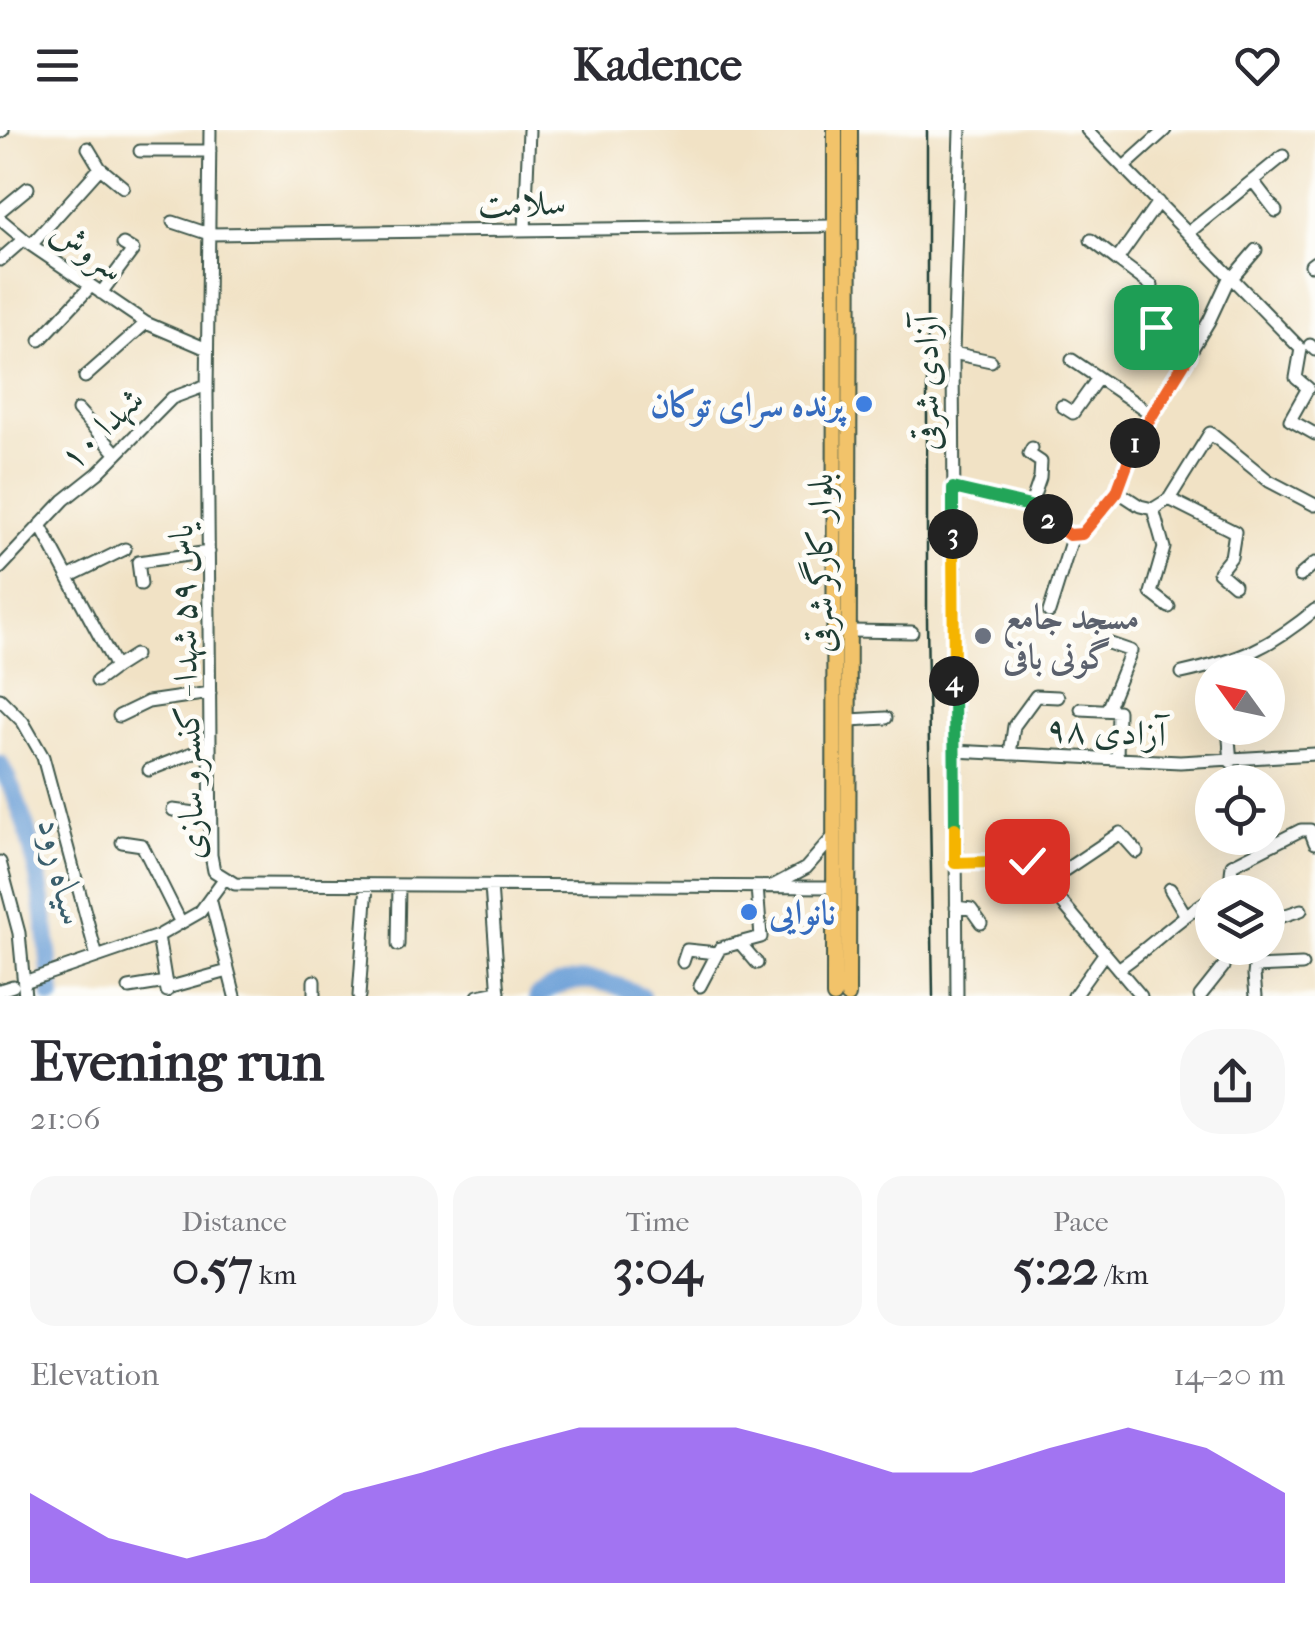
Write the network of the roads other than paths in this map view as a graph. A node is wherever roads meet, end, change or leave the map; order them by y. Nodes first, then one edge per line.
1 (210, 130) edge
2 (530, 130) edge
3 (835, 130) edge
4 (850, 130) edge
5 (960, 130) edge
6 (1086, 130) edge
7 (1165, 130) edge
8 (88, 148) dead end
9 (210, 150) junction
10 (140, 151) dead end
11 (1284, 156) dead end
12 (1124, 167) junction
13 (100, 168) junction
14 (1253, 181) junction
15 (123, 187) dead end
16 (28, 188) dead end
17 (1158, 202) junction
18 (1276, 211) dead end
19 (0, 215) edge
20 (172, 222) dead end
21 (836, 226) junction
22 (525, 230) junction
23 (209, 234) junction
24 (1188, 234) junction
25 (1091, 240) dead end
26 (28, 242) junction
27 (122, 244) dead end
28 (1256, 250) dead end
29 (0, 260) edge
30 (1117, 260) junction
31 (1232, 278) junction
32 (1152, 286) dead end
33 (96, 289) junction
34 (1170, 302) dead end
35 (1133, 309) dead end
36 (146, 324) junction
37 (1156, 327) junction
38 (40, 340) dead end
39 (1310, 347) edge
40 (208, 350) junction
41 (953, 353) junction
42 (1189, 355) junction
43 (1072, 360) dead end
44 (991, 361) dead end
45 (85, 377) dead end
46 (1098, 378) junction
47 (207, 385) junction
48 (1062, 406) dead end
49 (78, 410) dead end
50 (1152, 415) junction
51 (1315, 434) edge
52 (1032, 448) dead end
53 (116, 454) junction
54 (953, 488) junction
55 (1117, 492) junction
56 (1169, 499) junction
57 (1315, 505) edge
58 (1030, 506) junction
59 (1153, 509) junction
60 (843, 518) junction
61 (40, 525) junction
62 (1073, 535) junction
63 (0, 547) edge
64 (125, 549) dead end
65 (209, 552) junction
66 (12, 556) junction
67 (1315, 563) edge
68 (0, 568) edge
69 (1300, 576) dead end
70 (68, 577) junction
71 (141, 584) dead end
72 (1234, 585) dead end
73 (1169, 607) dead end
74 (1315, 610) edge
75 (1049, 612) dead end
76 (850, 631) junction
77 (912, 632) dead end
78 (1108, 643) dead end
79 (135, 655) dead end
80 (1249, 655) edge
81 (116, 667) junction
82 (1195, 671) edge
83 (1182, 673) dead end
84 (98, 681) dead end
85 (210, 693) junction
86 (1058, 697) dead end
87 (0, 699) edge
88 (1081, 708) dead end
89 (1108, 710) junction
90 (120, 716) dead end
91 (886, 718) dead end
92 (850, 720) junction
93 (1230, 745) edge
94 (210, 746) junction
95 (954, 751) junction
96 (1010, 754) junction
97 (1315, 754) edge
98 (1117, 759) junction
99 (1231, 762) junction
100 (149, 770) dead end
101 (173, 810) dead end
102 (211, 815) junction
103 (835, 835) junction
104 (122, 842) dead end
105 (1315, 843) edge
106 (1137, 852) dead end
107 (0, 862) edge
108 (955, 863) junction
109 (1231, 875) edge
110 (224, 879) junction
111 (1047, 882) junction
112 (366, 885) junction
113 (399, 885) junction
114 (491, 886) junction
115 (764, 887) junction
116 (834, 887) junction
117 (1170, 888) dead end
118 (210, 898) junction
119 (956, 907) junction
120 (1195, 908) edge
121 (1301, 910) dead end
122 (1185, 914) junction
123 (1285, 915) edge
124 (182, 922) junction
125 (981, 923) dead end
126 (158, 936) junction
127 (740, 942) junction
128 (398, 945) dead end
129 (684, 951) dead end
130 (717, 953) junction
131 (1104, 954) junction
132 (92, 959) junction
133 (756, 963) dead end
134 (1302, 965) dead end
135 (1223, 967) dead end
136 (1255, 967) joint
137 (1118, 970) junction
138 (228, 971) junction
139 (314, 981) dead end
140 (17, 984) edge
141 (700, 986) dead end
142 (129, 988) dead end
143 (167, 989) edge
144 (499, 994) edge
145 (25, 996) edge
146 (234, 996) edge
147 (314, 996) edge
148 (359, 996) edge
149 (478, 996) edge
150 (834, 996) edge
151 (848, 996) edge
152 (957, 996) edge
153 (1074, 996) edge
154 (1141, 996) edge
155 (1200, 996) edge
156 (1256, 996) edge

1 - 9 street, یاس ۵۹ شهدا - کنسرو سازی
2 - 22 street
3 - 21 main road, بلوار کارگر شرقی
4 - 60 main road, بلوار کارگر شرقی
5 - 41 street, آزادی شرقی
6 - 12 street
7 - 12 street
8 - 13 street
9 - 10 street
9 - 23 street, یاس ۵۹ شهدا - کنسرو سازی
11 - 14 street
12 - 17 street
13 - 15 street
13 - 26 street
14 - 18 street
14 - 24 street
16 - 19 street
17 - 24 street
17 - 30 street
19 - 26 street, سروش
20 - 23 street, سلامت
21 - 22 street, سلامت
21 - 60 main road, بلوار کارگر شرقی
22 - 23 street, سلامت
23 - 40 street, یاس ۵۹ شهدا - کنسرو سازی
24 - 31 street
25 - 30 street
26 - 29 street
26 - 33 street, سروش
27 - 33 street
28 - 31 street
30 - 32 street
31 - 39 street
31 - 42 street
33 - 36 street, سروش
33 - 38 street
34 - 37 street
35 - 37 street
36 - 40 street, سروش
36 - 45 street
37 - 42 street
39 - 51 street
40 - 47 street, یاس ۵۹ شهدا - کنسرو سازی
41 - 44 street
41 - 54 street, آزادی شرقی
42 - 50 street
43 - 46 street
46 - 48 street
46 - 50 street
47 - 53 street, شهدا ۱۰
47 - 65 street, یاس ۵۹ شهدا - کنسرو سازی
49 - 53 street
50 - 55 street
52 - 58 street
53 - 61 street, شهدا ۱۰
54 - 58 street
54 - 95 street, آزادی شرقی
55 - 59 street
55 - 62 street
56 - 57 street
56 - 59 street
56 - 72 street
58 - 62 street
59 - 73 street
60 - 76 main road, بلوار کارگر شرقی
60 - 103 main road, بلوار کارگر شرقی
61 - 66 street, شهدا ۱۰
61 - 70 street
62 - 75 street
63 - 66 street
64 - 70 street
65 - 71 street
65 - 85 street, یاس ۵۹ شهدا - کنسرو سازی
66 - 68 street, شهدا ۱۰
67 - 69 street
70 - 81 street
74 - 80 street
76 - 77 street
76 - 92 main road, بلوار کارگر شرقی
78 - 89 street
79 - 81 street
81 - 84 street
82 - 83 street
85 - 90 street
85 - 94 street, یاس ۵۹ شهدا - کنسرو سازی
86 - 96 street
87 - 132 street
88 - 89 street
89 - 98 street
91 - 92 street
92 - 151 main road, بلوار کارگر شرقی
93 - 99 street
94 - 100 street
94 - 102 street, یاس ۵۹ شهدا - کنسرو سازی
95 - 96 street, آزادی ۹۸
95 - 108 street, آزادی شرقی
96 - 98 street, آزادی ۹۸
97 - 99 street, آزادی ۹۸
98 - 99 street, آزادی ۹۸
101 - 102 street
102 - 110 street, یاس ۵۹ شهدا - کنسرو سازی
103 - 115 street
103 - 116 main road, بلوار کارگر شرقی
104 - 124 street
105 - 109 street
106 - 111 street
107 - 140 street
108 - 111 street
108 - 119 street, آزادی شرقی
110 - 112 street, یاس ۵۹ شهدا - کنسرو سازی
110 - 118 street
111 - 131 street
112 - 113 street, یاس ۵۹ شهدا - کنسرو سازی
112 - 148 street
113 - 114 street, یاس ۵۹ شهدا - کنسرو سازی
113 - 128 street
114 - 115 street, یاس ۵۹ شهدا - کنسرو سازی
114 - 144 street
115 - 116 street, یاس ۵۹ شهدا - کنسرو سازی
115 - 127 street
116 - 150 main road, بلوار کارگر شرقی
117 - 122 street
118 - 124 street
118 - 138 street
119 - 125 street
119 - 152 street, آزادی شرقی
120 - 122 street
121 - 123 street
122 - 137 street
124 - 126 street
126 - 132 street
126 - 143 street
127 - 130 street
127 - 133 street
129 - 130 street
130 - 141 street
131 - 137 street
131 - 153 street
132 - 140 street
134 - 136 street
135 - 155 street
136 - 156 street
137 - 154 street
138 - 143 street
138 - 146 street
139 - 147 street
140 - 145 street
142 - 143 street
144 - 149 street

